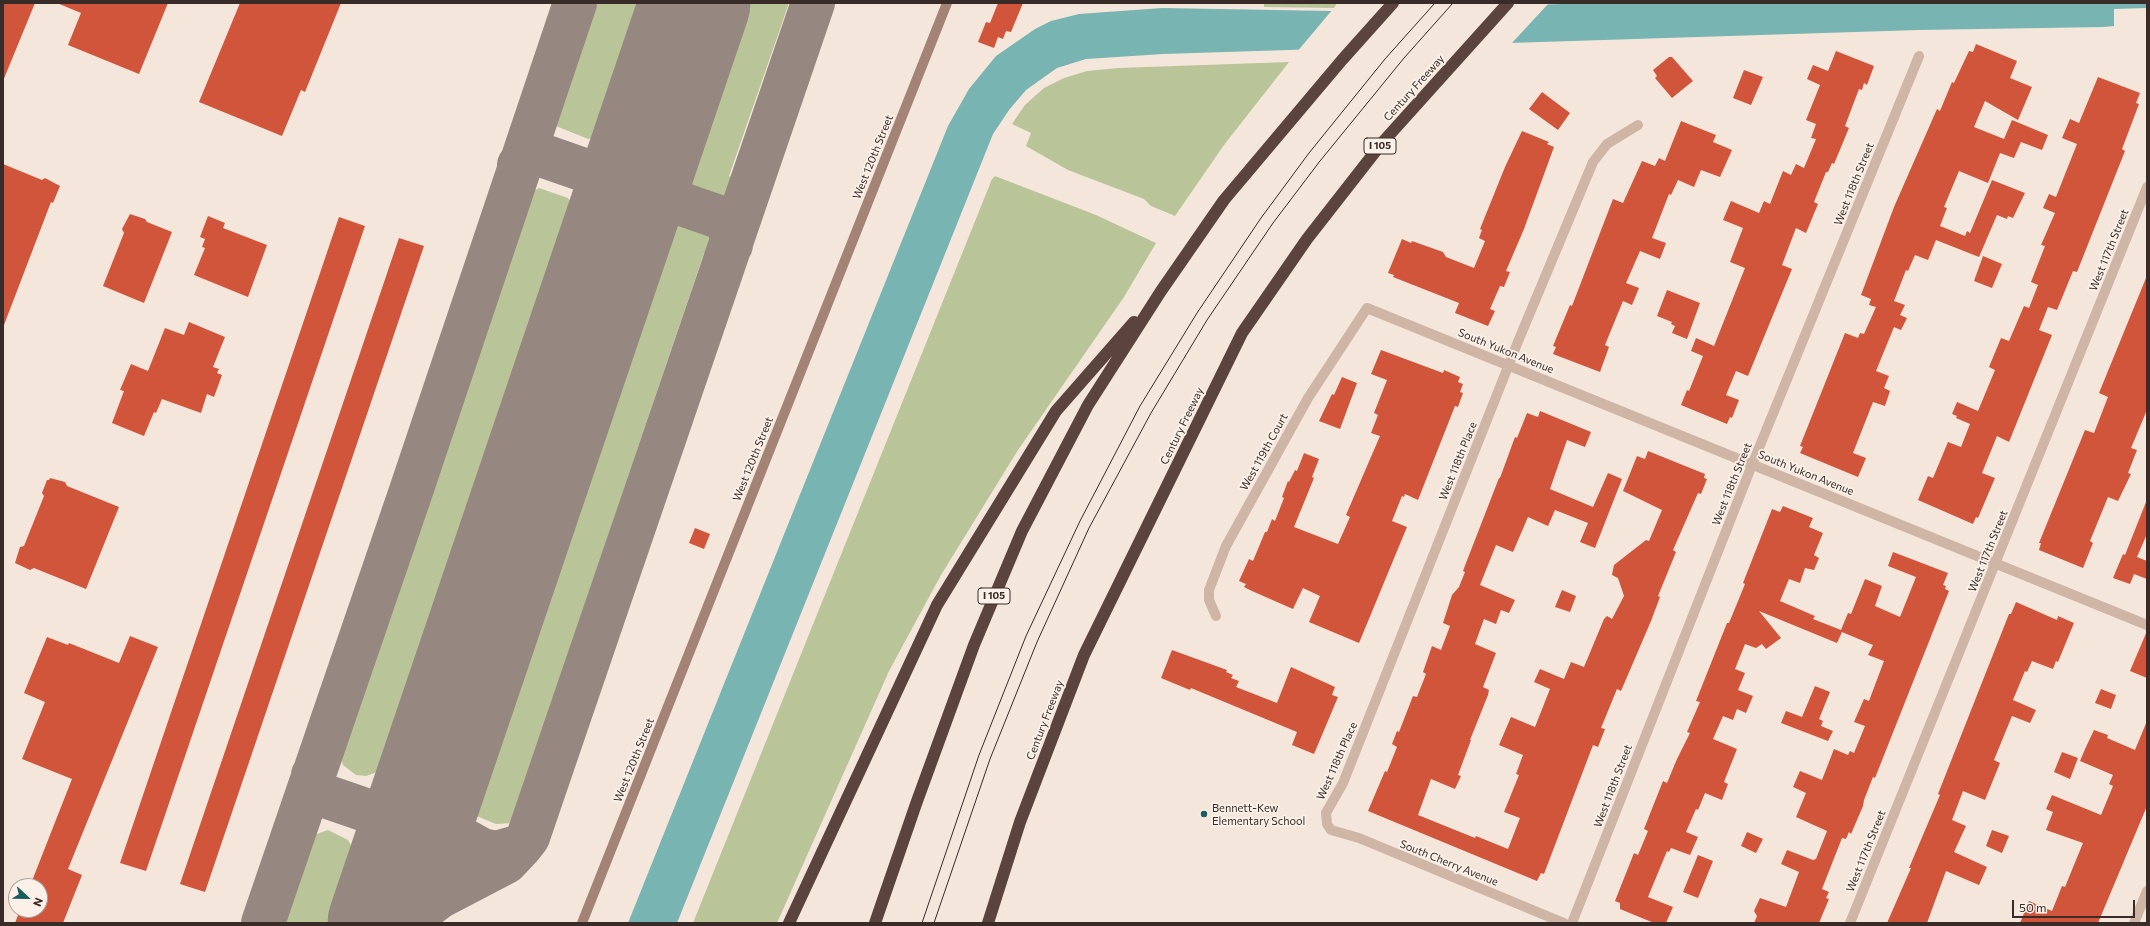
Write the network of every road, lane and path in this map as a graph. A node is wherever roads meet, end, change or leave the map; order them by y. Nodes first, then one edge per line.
1 (947, 3) edge
2 (1393, 3) edge
3 (1508, 3) edge
4 (1919, 56) dead end
5 (1638, 125) dead end
6 (2147, 187) edge
7 (1161, 291) junction
8 (1367, 308) joint
9 (1509, 365) junction
10 (1752, 465) junction
11 (1996, 564) junction
12 (1216, 616) dead end
13 (2147, 625) edge
14 (1327, 824) joint
15 (2147, 891) edge
16 (582, 923) edge
17 (789, 923) edge
18 (875, 923) edge
19 (988, 923) edge
20 (1564, 923) edge
21 (1572, 923) edge
22 (1850, 923) edge
23 (2134, 923) edge

1 - 16 main road, West 120th Street
2 - 7 highway, I 105
3 - 19 highway, Century Freeway / I 105
4 - 10 street, West 118th Street
5 - 9 street, West 118th Place
6 - 11 street, West 117th Street
7 - 17 highway
7 - 18 highway, I 105
8 - 9 street, South Yukon Avenue
8 - 12 street, West 119th Court
9 - 10 street, South Yukon Avenue
9 - 14 street, West 118th Place
10 - 11 street, South Yukon Avenue
10 - 21 street, West 118th Street
11 - 13 street, South Yukon Avenue
11 - 22 street, West 117th Street
14 - 20 street, South Cherry Avenue
15 - 23 street

